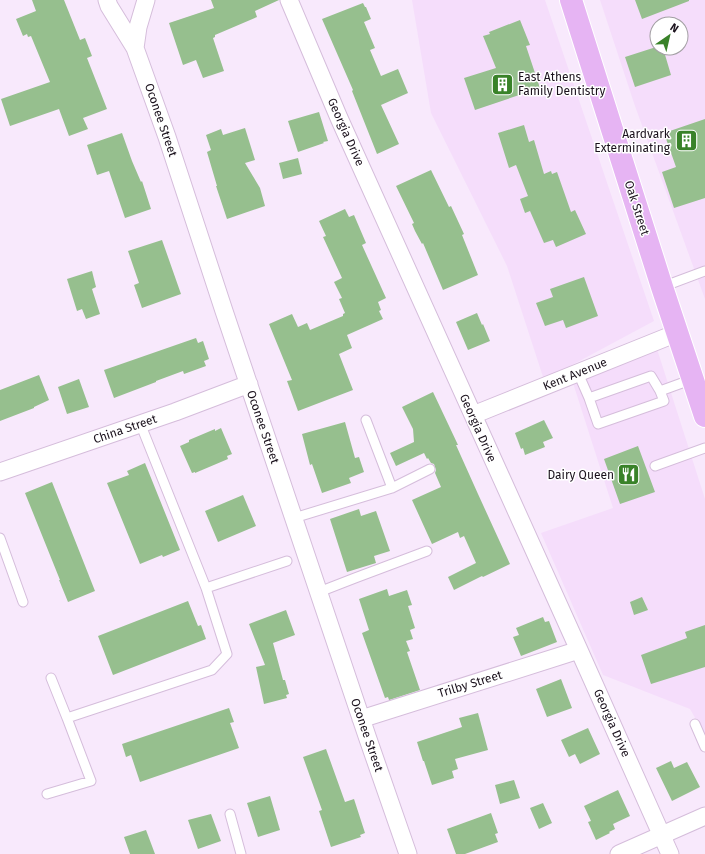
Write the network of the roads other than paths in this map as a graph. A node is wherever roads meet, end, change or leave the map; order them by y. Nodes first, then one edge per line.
1 (107, 0) edge
2 (146, 0) edge
3 (289, 0) edge
4 (571, 0) edge
5 (135, 48) junction
6 (705, 271) edge
7 (662, 286) junction
8 (677, 333) junction
9 (578, 373) junction
10 (249, 384) junction
11 (698, 385) edge
12 (660, 391) junction
13 (589, 398) junction
14 (472, 415) junction
15 (705, 416) edge
16 (366, 420) dead end
17 (140, 423) junction
18 (705, 448) edge
19 (656, 466) dead end
20 (430, 469) dead end
21 (0, 472) edge
22 (392, 488) junction
23 (294, 518) junction
24 (0, 538) edge
25 (427, 551) dead end
26 (287, 561) dead end
27 (206, 588) junction
28 (319, 592) junction
29 (23, 602) dead end
30 (579, 650) junction
31 (51, 678) dead end
32 (67, 718) junction
33 (361, 718) junction
34 (695, 724) dead end
35 (705, 747) edge
36 (47, 794) dead end
37 (230, 814) dead end
38 (705, 816) edge
39 (662, 835) junction
40 (240, 854) edge
41 (408, 854) edge
42 (619, 854) edge
43 (670, 854) edge

1 - 5 street
2 - 5 street, Oconee Street
3 - 14 street, Georgia Drive
4 - 7 main road, Oak Street
5 - 10 street, Oconee Street
6 - 7 lane
7 - 8 main road, Oak Street
8 - 9 street, Kent Avenue
8 - 11 main road, Oak Street
9 - 13 lane
9 - 14 street, Kent Avenue
10 - 17 street, China Street
10 - 23 street, Oconee Street
11 - 12 lane
11 - 15 main road, Oak Street
12 - 13 lane
12 - 13 lane
14 - 30 street, Georgia Drive
16 - 22 lane
17 - 21 street, China Street
17 - 27 lane
18 - 19 lane
20 - 22 lane
22 - 23 lane
23 - 28 street, Oconee Street
24 - 29 lane
25 - 28 lane
26 - 27 lane
27 - 32 lane
28 - 33 street, Oconee Street
30 - 33 street, Trilby Street
30 - 39 street, Georgia Drive
31 - 32 lane
32 - 36 lane
33 - 41 street, Oconee Street
34 - 35 lane
37 - 40 lane
38 - 39 street
39 - 42 street
39 - 43 street, Georgia Drive

